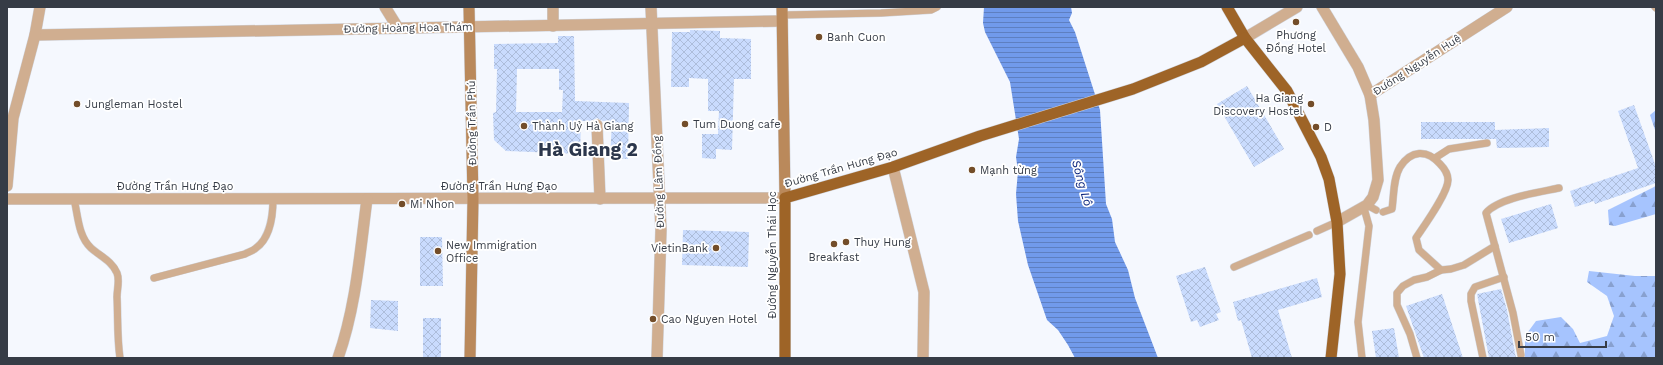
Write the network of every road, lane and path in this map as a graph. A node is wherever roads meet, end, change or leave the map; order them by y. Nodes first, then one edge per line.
1 (40, 7) edge
2 (385, 7) edge
3 (469, 7) edge
4 (553, 7) edge
5 (651, 7) edge
6 (937, 7) edge
7 (1227, 7) edge
8 (1297, 7) edge
9 (1322, 7) edge
10 (1506, 7) edge
11 (782, 14) edge
12 (652, 24) junction
13 (553, 26) junction
14 (470, 27) junction
15 (398, 28) junction
16 (35, 35) junction
17 (1245, 38) junction
18 (1370, 95) junction
19 (10, 114) edge
20 (596, 125) dead end
21 (1487, 143) dead end
22 (1436, 158) junction
23 (893, 167) junction
24 (7, 186) edge
25 (1559, 188) dead end
26 (600, 198) junction
27 (660, 198) junction
28 (785, 198) junction
29 (7, 199) edge
30 (74, 199) junction
31 (273, 199) junction
32 (367, 199) junction
33 (473, 199) junction
34 (1373, 209) junction
35 (1337, 222) junction
36 (1317, 231) dead end
37 (1309, 236) dead end
38 (1495, 246) junction
39 (1234, 266) dead end
40 (1441, 270) junction
41 (1504, 277) junction
42 (154, 278) dead end
43 (1521, 355) dead end
44 (120, 358) edge
45 (338, 358) edge
46 (470, 358) edge
47 (657, 358) edge
48 (785, 358) edge
49 (923, 358) edge
50 (1331, 358) edge
51 (1362, 358) edge
52 (1417, 358) edge
53 (1483, 358) edge

1 - 16 street
2 - 15 street
3 - 14 main road, Đường Trần Phú
4 - 13 street
5 - 12 street, Đường Lâm Đồng
6 - 11 lane
7 - 17 highway
8 - 17 street
9 - 18 street
10 - 18 street, Đường Nguyễn Huệ
11 - 12 street, Đường Hoàng Hoa Thám
11 - 28 main road, Đường Nguyễn Thái Học
12 - 13 street, Đường Hoàng Hoa Thám
12 - 27 street, Đường Lâm Đồng
13 - 14 street, Đường Hoàng Hoa Thám
14 - 15 street, Đường Hoàng Hoa Thám
14 - 33 main road, Đường Trần Phú
15 - 16 street, Đường Hoàng Hoa Thám
16 - 19 street
17 - 23 highway, Đường Trần Hưng Đạo
17 - 35 highway
18 - 34 street, Đường Nguyễn Huệ
19 - 24 street
20 - 26 street
21 - 22 lane
22 - 34 lane
22 - 40 lane
23 - 28 highway, Đường Trần Hưng Đạo
23 - 49 street
25 - 38 lane
26 - 27 street, Đường Trần Hưng Đạo
26 - 33 street, Đường Trần Hưng Đạo
27 - 28 street, Đường Trần Hưng Đạo
27 - 47 street, Đường Lâm Đồng
28 - 48 highway, Đường Nguyễn Thái Học
29 - 30 street, Đường Trần Hưng Đạo
30 - 31 street, Đường Trần Hưng Đạo
30 - 44 lane
31 - 32 street, Đường Trần Hưng Đạo
31 - 42 lane
32 - 33 street, Đường Trần Hưng Đạo
32 - 45 street
33 - 46 main road, Đường Trần Phú
34 - 35 street
34 - 51 lane
35 - 36 lane
35 - 50 highway
37 - 39 lane
38 - 40 lane
38 - 41 lane
40 - 52 lane
41 - 43 lane
41 - 53 lane

